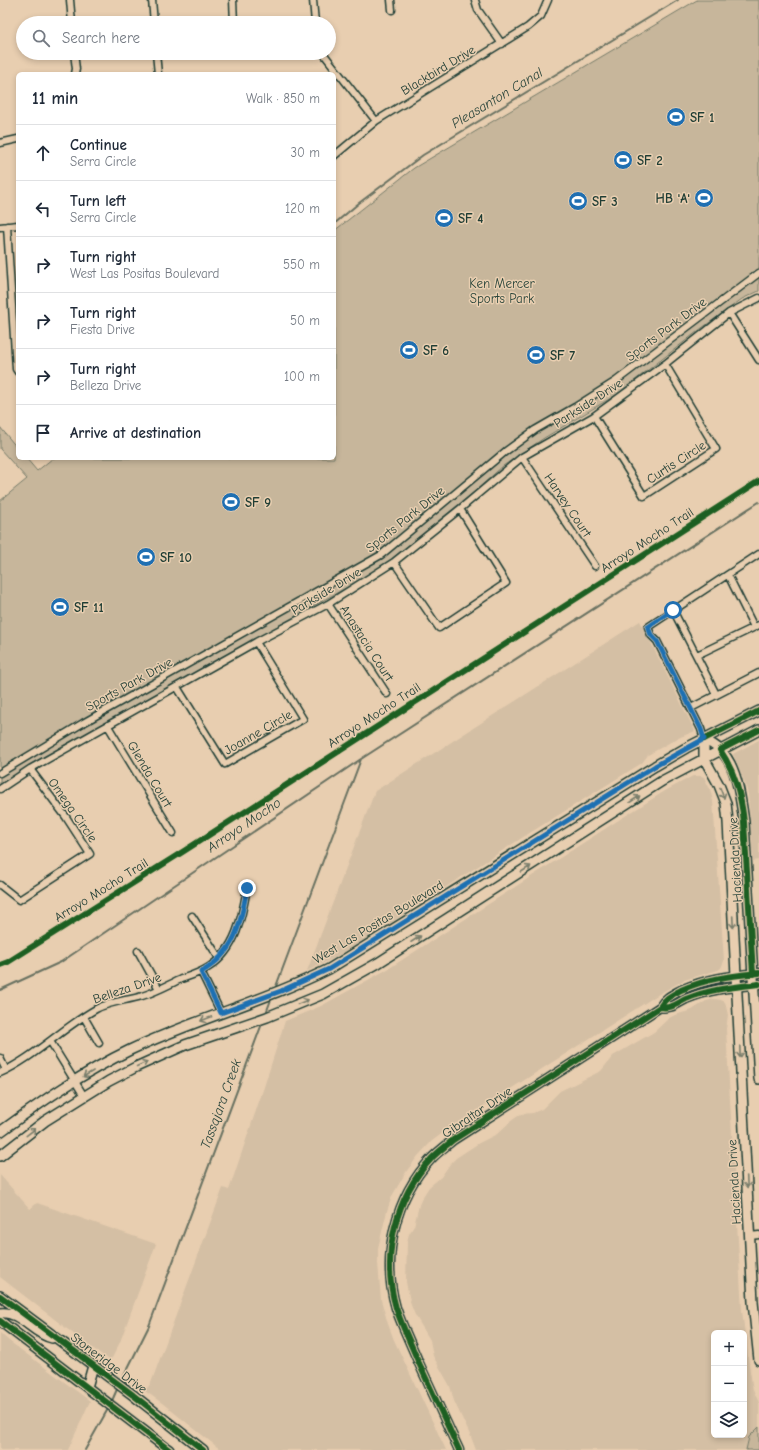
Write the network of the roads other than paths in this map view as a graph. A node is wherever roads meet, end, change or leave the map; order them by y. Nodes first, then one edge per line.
1 (70, 0) edge
2 (152, 0) edge
3 (232, 0) edge
4 (313, 0) edge
5 (392, 0) edge
6 (475, 0) edge
7 (548, 0) edge
8 (392, 10) dead end
9 (71, 16) edge
10 (153, 16) edge
11 (233, 16) edge
12 (314, 16) edge
13 (502, 44) junction
14 (75, 60) edge
15 (157, 60) edge
16 (328, 60) edge
17 (75, 72) edge
18 (158, 72) edge
19 (376, 121) junction
20 (16, 139) edge
21 (0, 143) edge
22 (336, 154) edge
23 (16, 225) edge
24 (7, 226) junction
25 (0, 227) edge
26 (759, 273) edge
27 (759, 298) edge
28 (729, 313) junction
29 (759, 360) edge
30 (16, 361) edge
31 (665, 364) junction
32 (594, 416) junction
33 (522, 457) junction
34 (460, 509) junction
35 (759, 554) edge
36 (394, 562) junction
37 (595, 566) dead end
38 (728, 575) junction
39 (328, 604) junction
40 (673, 610) junction
41 (757, 626) edge
42 (256, 642) junction
43 (697, 655) junction
44 (759, 672) edge
45 (177, 687) junction
46 (387, 694) dead end
47 (716, 694) junction
48 (690, 708) junction
49 (759, 711) edge
50 (108, 726) junction
51 (759, 730) edge
52 (704, 739) junction
53 (720, 750) junction
54 (704, 758) junction
55 (30, 769) junction
56 (0, 773) edge
57 (0, 789) edge
58 (172, 833) dead end
59 (0, 885) edge
60 (247, 888) dead end
61 (192, 916) dead end
62 (138, 951) dead end
63 (219, 958) junction
64 (201, 972) junction
65 (756, 973) edge
66 (736, 975) junction
67 (756, 985) edge
68 (737, 986) junction
69 (159, 990) junction
70 (660, 1007) junction
71 (221, 1013) junction
72 (84, 1017) junction
73 (50, 1041) junction
74 (99, 1043) dead end
75 (0, 1058) edge
76 (6, 1070) junction
77 (0, 1073) edge
78 (759, 1079) edge
79 (75, 1081) junction
80 (84, 1096) junction
81 (0, 1132) edge
82 (0, 1156) edge
83 (754, 1236) edge
84 (0, 1296) edge
85 (0, 1313) edge
86 (0, 1321) edge
87 (58, 1338) junction
88 (759, 1360) edge
89 (93, 1366) junction
90 (87, 1387) junction
91 (169, 1450) edge
92 (203, 1450) edge
93 (459, 1450) edge

1 - 9 street
2 - 10 street
3 - 11 street
4 - 12 street
5 - 8 street
6 - 13 street
7 - 13 street, Blackbird Drive
13 - 19 street, Blackbird Drive
14 - 17 street
15 - 18 street
16 - 19 street
19 - 22 street, Blackbird Drive
20 - 21 street
23 - 24 street
24 - 25 street
24 - 30 street
26 - 56 street, Sports Park Drive
27 - 28 street, Parkside Drive
28 - 29 street
28 - 31 street, Parkside Drive
31 - 32 street, Parkside Drive
31 - 32 street, Curtis Circle
32 - 33 street, Parkside Drive
33 - 34 street, Parkside Drive
33 - 37 street, Harvey Court
34 - 36 street, Parkside Drive
34 - 36 street
35 - 38 street
36 - 39 street, Parkside Drive
38 - 40 street
38 - 41 street
39 - 42 street, Parkside Drive
39 - 46 street, Anastacia Court
40 - 43 street
40 - 48 street
41 - 43 street
42 - 45 street, Parkside Drive
42 - 45 street, Joanne Circle
43 - 47 street
44 - 47 street
45 - 50 street, Parkside Drive
47 - 48 street
48 - 52 street
49 - 52 main road, West Las Positas Boulevard
50 - 55 street, Parkside Drive
50 - 58 street, Glenda Court
51 - 53 main road
52 - 53 main road, Hacienda Drive
52 - 54 main road, Hacienda Drive
52 - 71 main road, West Las Positas Boulevard
53 - 54 main road
53 - 65 main road, Hacienda Drive
54 -> 66 main road, Hacienda Drive
80 -> 54 main road
55 - 57 street, Parkside Drive
55 - 59 street, Omega Circle
60 - 63 street, Belleza Drive
61 - 63 street
62 - 69 street
63 - 64 street, Belleza Drive
64 - 69 street, Belleza Drive
64 - 71 street
65 - 66 street, Gibraltar Drive
65 - 67 main road, Hacienda Drive
66 - 68 main road, Hacienda Drive
66 - 70 street, Gibraltar Drive
67 - 68 street, Gibraltar Drive
67 - 78 main road, Hacienda Drive
68 - 70 street, Gibraltar Drive
68 -> 83 main road, Hacienda Drive
69 - 72 street, Belleza Drive
70 - 93 street, Gibraltar Drive
71 -> 79 main road, West Las Positas Boulevard
72 - 73 street, Belleza Drive
72 - 74 street
73 - 76 street, Belleza Drive
73 - 79 street
75 - 76 street
76 - 77 street, Belleza Drive
79 - 80 street
79 - 81 main road, West Las Positas Boulevard
82 -> 80 main road
83 - 88 main road, Hacienda Drive
84 - 87 main road, Stoneridge Drive
85 - 87 main road
86 - 90 main road
87 - 89 main road, Stoneridge Drive
89 - 90 main road
89 - 92 main road, Stoneridge Drive
90 - 91 main road

